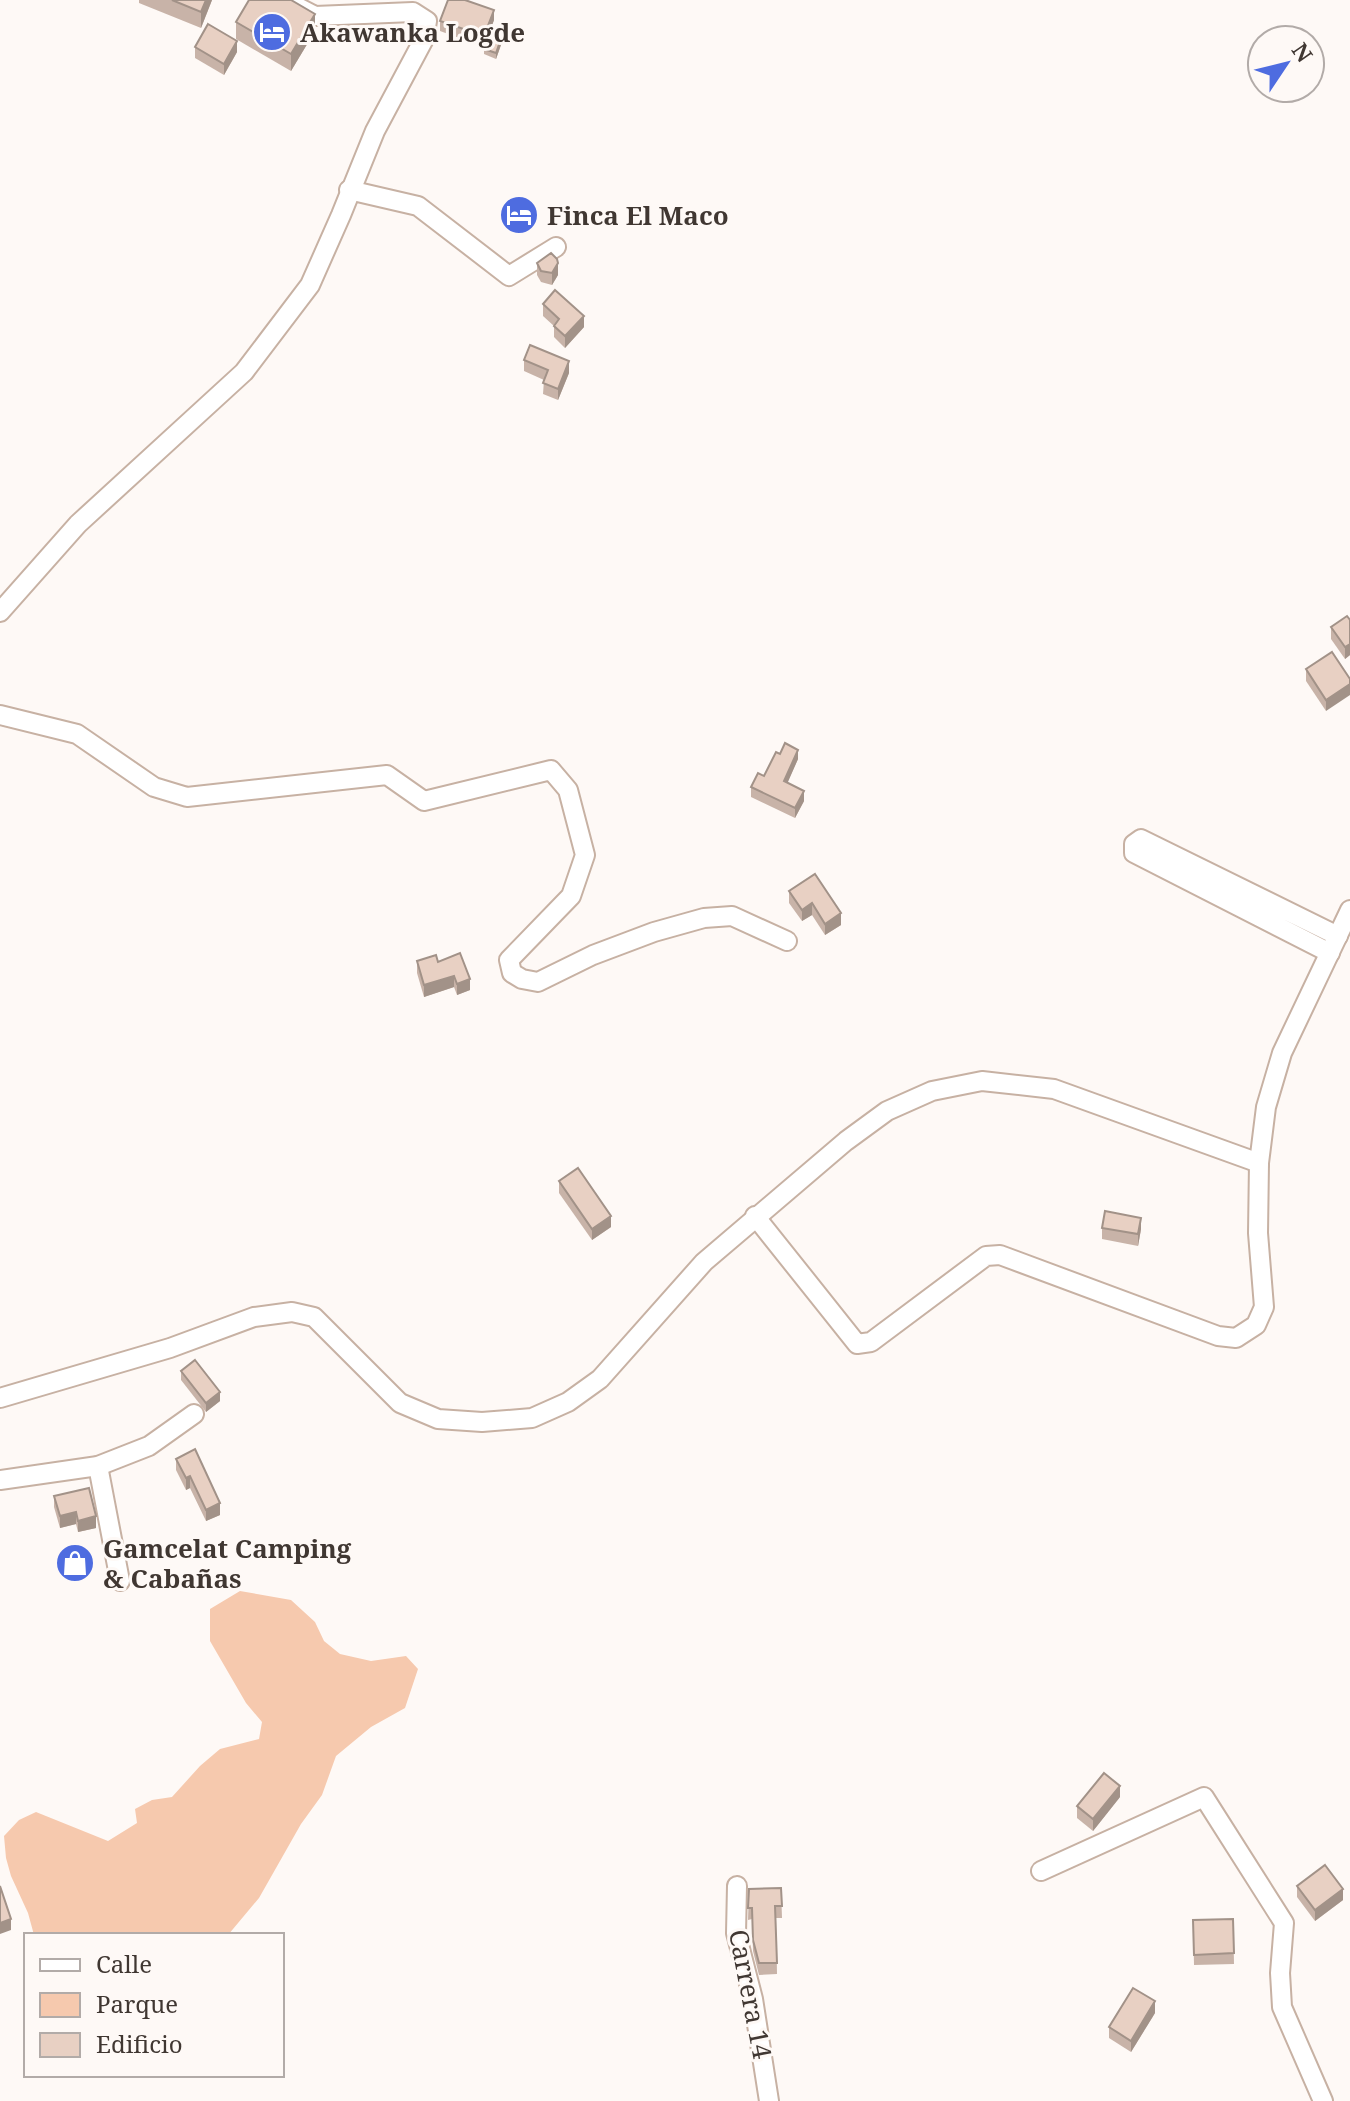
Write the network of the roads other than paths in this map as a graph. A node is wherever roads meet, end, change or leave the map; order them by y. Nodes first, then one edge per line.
1 (284, 0) edge
2 (349, 190) junction
3 (556, 247) dead end
4 (0, 612) edge
5 (0, 715) edge
6 (1350, 910) edge
7 (787, 941) dead end
8 (1334, 944) junction
9 (1259, 1163) junction
10 (755, 1216) junction
11 (0, 1398) edge
12 (194, 1414) dead end
13 (98, 1466) junction
14 (0, 1480) edge
15 (120, 1581) dead end
16 (1041, 1871) dead end
17 (737, 1886) dead end
18 (769, 2101) edge
19 (1323, 2101) edge

1 - 2 street
2 - 3 street
2 - 4 street
5 - 7 street
6 - 8 street
8 - 8 street
8 - 9 street
9 - 10 street
9 - 10 street
10 - 11 street
12 - 13 street
13 - 14 street
13 - 15 street
16 - 19 street
17 - 18 street, Carrera 14

